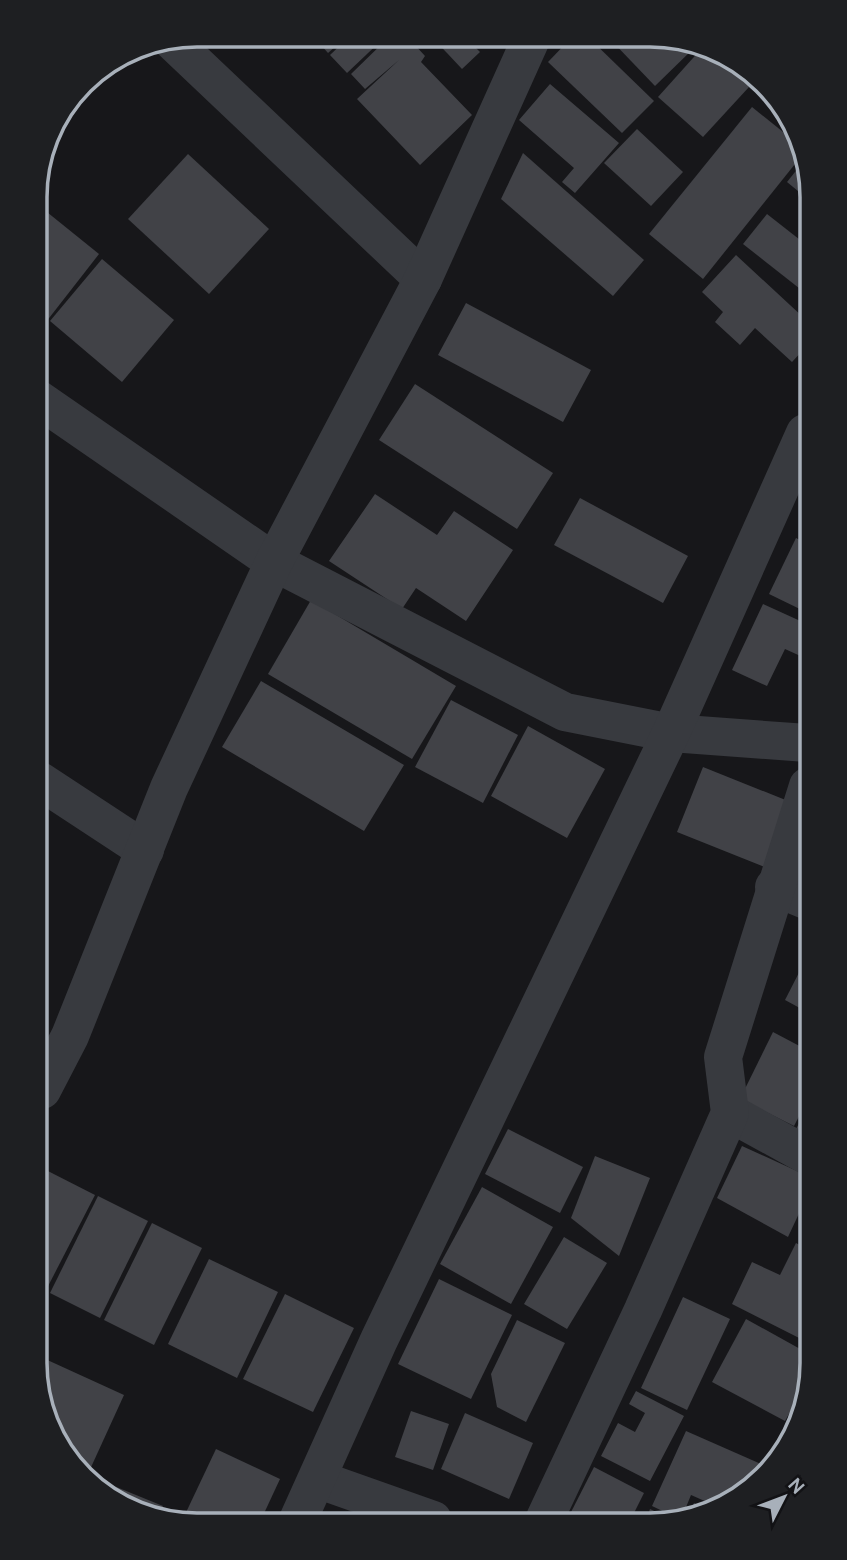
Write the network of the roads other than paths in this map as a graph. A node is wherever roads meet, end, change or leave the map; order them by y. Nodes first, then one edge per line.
1 (527, 47) edge
2 (180, 49) edge
3 (423, 279) junction
4 (47, 405) edge
5 (800, 445) edge
6 (274, 562) junction
7 (671, 733) junction
8 (800, 742) edge
9 (47, 787) edge
10 (799, 840) edge
11 (145, 850) junction
12 (791, 894) edge
13 (47, 1081) edge
14 (730, 1113) junction
15 (799, 1151) edge
16 (317, 1479) junction
17 (301, 1513) edge
18 (413, 1513) edge
19 (547, 1513) edge

1 - 3 street
2 - 3 street
3 - 6 street
4 - 6 street
5 - 7 street
6 - 7 street
6 - 11 street
7 - 8 street
7 - 16 street
9 - 11 street
10 - 12 street
11 - 13 street
12 - 14 street
14 - 15 street
14 - 19 street
16 - 17 street
16 - 18 street

